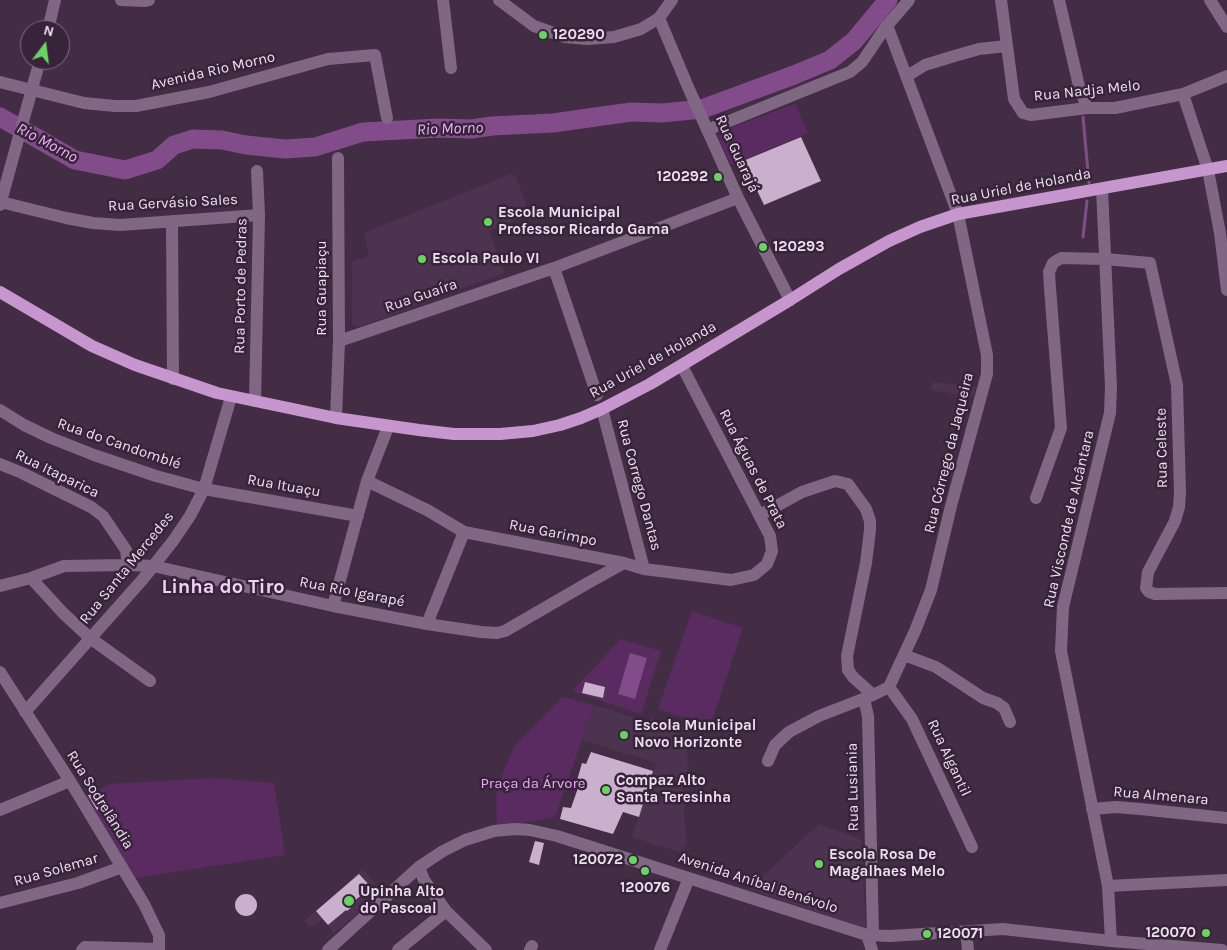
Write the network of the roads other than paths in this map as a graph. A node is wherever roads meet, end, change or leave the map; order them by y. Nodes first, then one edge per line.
1 (56, 0) edge
2 (121, 0) edge
3 (149, 0) edge
4 (442, 0) edge
5 (499, 0) edge
6 (672, 0) edge
7 (909, 0) edge
8 (1001, 0) edge
9 (1059, 0) edge
10 (1210, 0) edge
11 (659, 18) junction
12 (51, 20) edge
13 (887, 25) junction
14 (1227, 27) edge
15 (1007, 46) junction
16 (451, 68) dead end
17 (37, 70) edge
18 (907, 76) junction
19 (1227, 76) edge
20 (0, 82) edge
21 (32, 91) junction
22 (1183, 94) junction
23 (1087, 108) junction
24 (387, 118) dead end
25 (707, 130) junction
26 (338, 158) dead end
27 (1227, 166) edge
28 (1208, 170) junction
29 (257, 172) dead end
30 (1102, 189) junction
31 (738, 198) junction
32 (0, 203) edge
33 (958, 214) junction
34 (259, 215) junction
35 (172, 221) junction
36 (1105, 258) junction
37 (554, 268) junction
38 (1227, 290) edge
39 (0, 292) edge
40 (790, 300) junction
41 (338, 341) junction
42 (682, 366) junction
43 (173, 379) junction
44 (597, 395) dead end
45 (230, 397) junction
46 (255, 401) junction
47 (602, 409) junction
48 (0, 410) edge
49 (336, 418) junction
50 (388, 427) junction
51 (0, 464) edge
52 (367, 481) junction
53 (204, 489) junction
54 (1036, 498) dead end
55 (760, 515) junction
56 (358, 516) junction
57 (464, 532) junction
58 (624, 563) junction
59 (128, 564) junction
60 (153, 566) junction
61 (644, 569) junction
62 (31, 578) junction
63 (744, 578) joint
64 (0, 586) edge
65 (1227, 593) edge
66 (333, 606) junction
67 (428, 624) junction
68 (90, 638) junction
69 (904, 655) junction
70 (0, 672) edge
71 (150, 681) dead end
72 (889, 687) junction
73 (868, 697) junction
74 (25, 712) junction
75 (1010, 722) dead end
76 (768, 762) dead end
77 (70, 781) junction
78 (1092, 809) junction
79 (0, 810) edge
80 (1227, 818) edge
81 (972, 847) dead end
82 (122, 867) junction
83 (419, 867) junction
84 (689, 878) junction
85 (1227, 880) edge
86 (1108, 886) junction
87 (0, 903) edge
88 (446, 911) junction
89 (966, 932) junction
90 (870, 935) junction
91 (1111, 941) junction
92 (83, 949) edge
93 (159, 949) edge
94 (328, 950) edge
95 (398, 950) edge
96 (486, 950) edge
97 (660, 950) edge
98 (872, 950) edge
99 (968, 950) edge
100 (1222, 950) edge

1 - 12 street
2 - 3 street
4 - 16 street
5 - 11 street
6 - 11 street
7 - 13 street
8 - 15 street
9 - 23 street
10 - 14 street
11 - 25 street, Rua Guarajá
13 - 18 street, Rua Córrego da Jaqueira
13 - 25 street
15 - 18 street
15 - 23 street, Rua Nadja Melo
17 - 21 street
18 - 33 street, Rua Córrego da Jaqueira
19 - 22 street, Rua Nadja Melo
20 - 21 street, Avenida Rio Morno
21 - 24 street, Avenida Rio Morno
21 - 32 street
22 - 23 street, Rua Nadja Melo
22 - 28 street
25 - 31 street, Rua Guarajá
26 - 41 street, Rua Guapiaçu
27 - 28 main road, Rua Uriel de Holanda
28 - 30 main road, Rua Uriel de Holanda
28 - 38 street
29 - 34 street, Rua Porto de Pedras
30 - 33 main road, Rua Uriel de Holanda
30 - 36 street, Rua Visconde de Alcântara
31 - 37 street, Rua Guaíra
31 - 40 street, Rua Guarajá
32 - 35 street, Rua Gervásio Sales
33 - 40 main road, Rua Uriel de Holanda
33 - 69 street, Rua Córrego da Jaqueira
34 - 35 street, Rua Gervásio Sales
34 - 46 street, Rua Porto de Pedras
35 - 43 street
36 - 54 street
36 - 65 street, Rua Celeste
36 - 78 street, Rua Visconde de Alcântara
37 - 41 street, Rua Guaíra
37 - 44 street
39 - 43 main road, Rua Uriel de Holanda
40 - 42 main road, Rua Uriel de Holanda
41 - 49 street, Rua Guapiaçu
42 - 47 main road, Rua Uriel de Holanda
42 - 55 street, Rua Águas de Prata
43 - 45 main road, Rua Uriel de Holanda
45 - 46 main road, Rua Uriel de Holanda
45 - 53 street, Rua Santa Mercedes
46 - 49 main road, Rua Uriel de Holanda
47 - 50 main road, Rua Uriel de Holanda
47 - 61 street, Rua Corrego Dantas
48 - 53 street, Rua do Candomblé
49 - 50 main road, Rua Uriel de Holanda
50 - 52 street
51 - 59 street, Rua Itaparica
52 - 56 street
52 - 57 street, Rua Garimpo
53 - 56 street, Rua Ituaçu
53 - 60 street, Rua Santa Mercedes
55 - 63 street, Rua Águas de Prata
55 - 73 street
56 - 66 street
57 - 58 street, Rua Garimpo
57 - 67 street
58 - 61 street, Rua Garimpo
58 - 67 street, Rua Rio Igarapé
59 - 60 street, Rua Rio Igarapé
59 - 62 street, Rua Rio Igarapé
60 - 66 street, Rua Rio Igarapé
60 - 68 street, Rua Santa Mercedes
61 - 63 street, Rua Garimpo
62 - 64 street, Rua Rio Igarapé
62 - 68 street
66 - 67 street, Rua Rio Igarapé
68 - 71 street
68 - 74 street, Rua Santa Mercedes
69 - 72 street, Rua Córrego da Jaqueira
69 - 75 street
70 - 74 street, Rua Sodrelândia
72 - 73 street
72 - 81 street, Rua Algantil
73 - 76 street
73 - 90 street, Rua Lusiania
74 - 77 street, Rua Sodrelândia
77 - 79 street
77 - 82 street, Rua Sodrelândia
78 - 80 street, Rua Almenara
78 - 86 street, Rua Visconde de Alcântara
82 - 87 street, Rua Solemar
82 - 93 street, Rua Sodrelândia
83 - 84 street, Avenida Aníbal Benévolo
83 - 88 street
83 - 94 street, Avenida Aníbal Benévolo
84 - 90 street, Avenida Aníbal Benévolo
84 - 97 street
85 - 86 street
86 - 91 street, Rua Visconde de Alcântara
88 - 95 street
88 - 96 street
89 - 90 street, Avenida Aníbal Benévolo
89 - 91 street, Avenida Aníbal Benévolo
89 - 99 street
90 - 98 street, Rua Lusiania
91 - 100 street, Avenida Aníbal Benévolo
92 - 93 street

